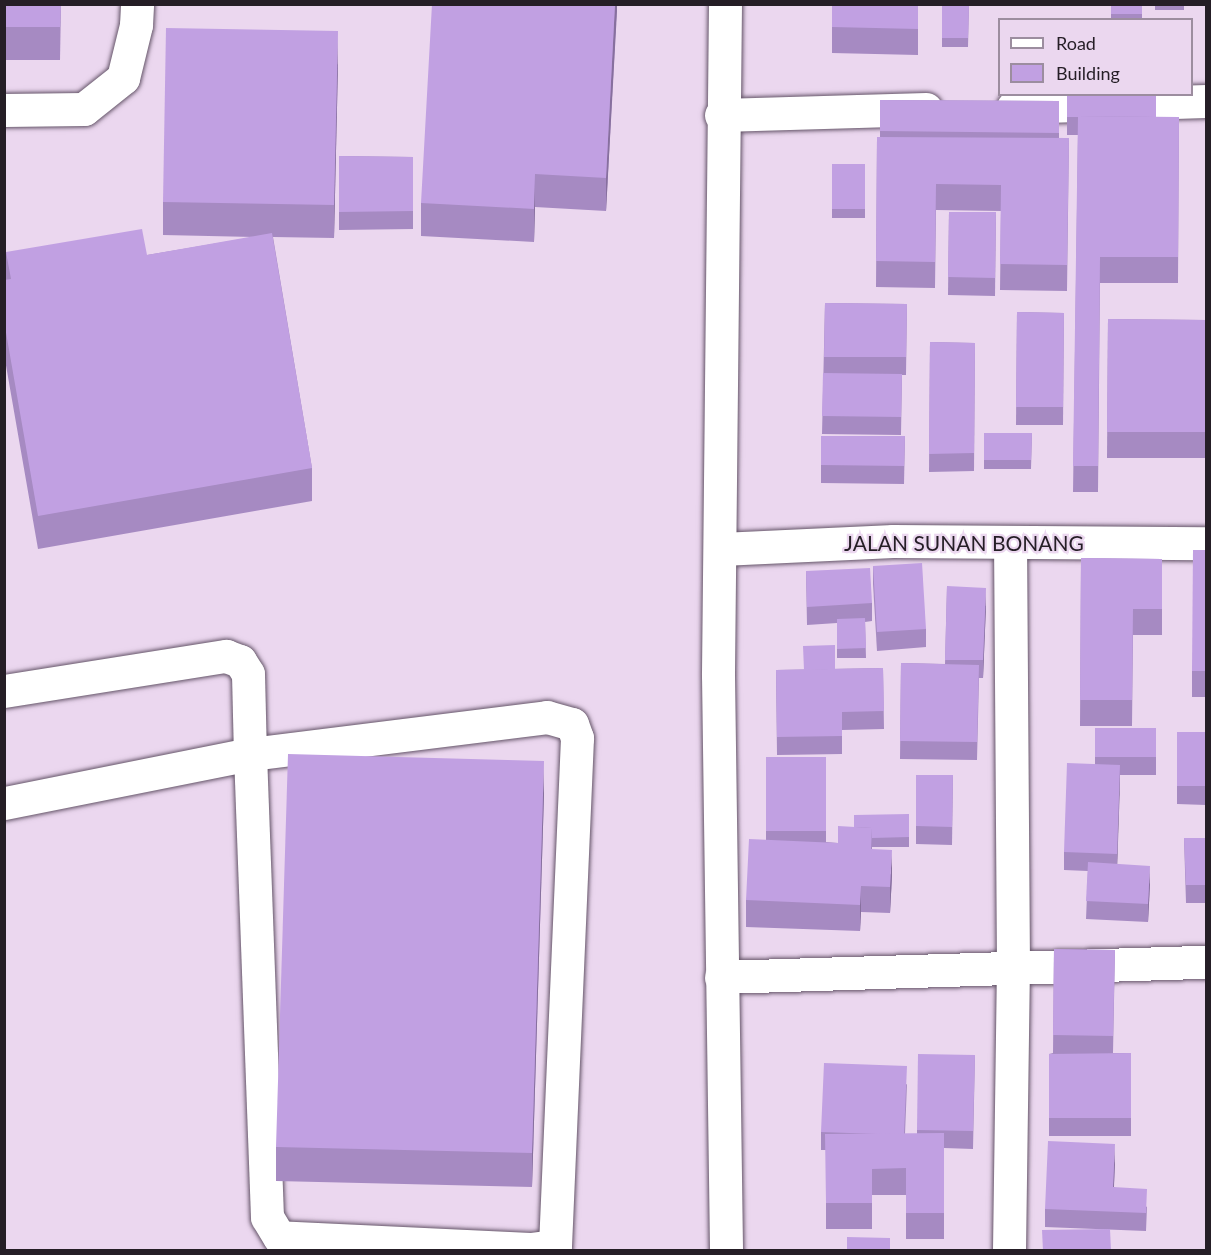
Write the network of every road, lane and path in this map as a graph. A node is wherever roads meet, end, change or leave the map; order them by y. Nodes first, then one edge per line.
1 (136, 4) edge
2 (725, 4) edge
3 (1206, 101) edge
4 (4, 110) edge
5 (721, 115) junction
6 (1206, 543) edge
7 (1010, 544) junction
8 (721, 549) junction
9 (4, 691) edge
10 (250, 754) junction
11 (4, 803) edge
12 (1206, 962) edge
13 (1013, 967) junction
14 (722, 977) junction
15 (555, 1248) edge
16 (726, 1251) edge
17 (1009, 1251) edge

1 - 4 street
2 - 5 street
3 - 5 street
5 - 8 street
6 - 7 street, JALAN SUNAN BONANG
7 - 8 street, JALAN SUNAN BONANG
7 - 13 street
8 - 14 street
9 - 10 street
10 - 11 street
10 - 15 street
10 - 15 street
12 - 13 street
13 - 14 street
13 - 17 street
14 - 16 street

